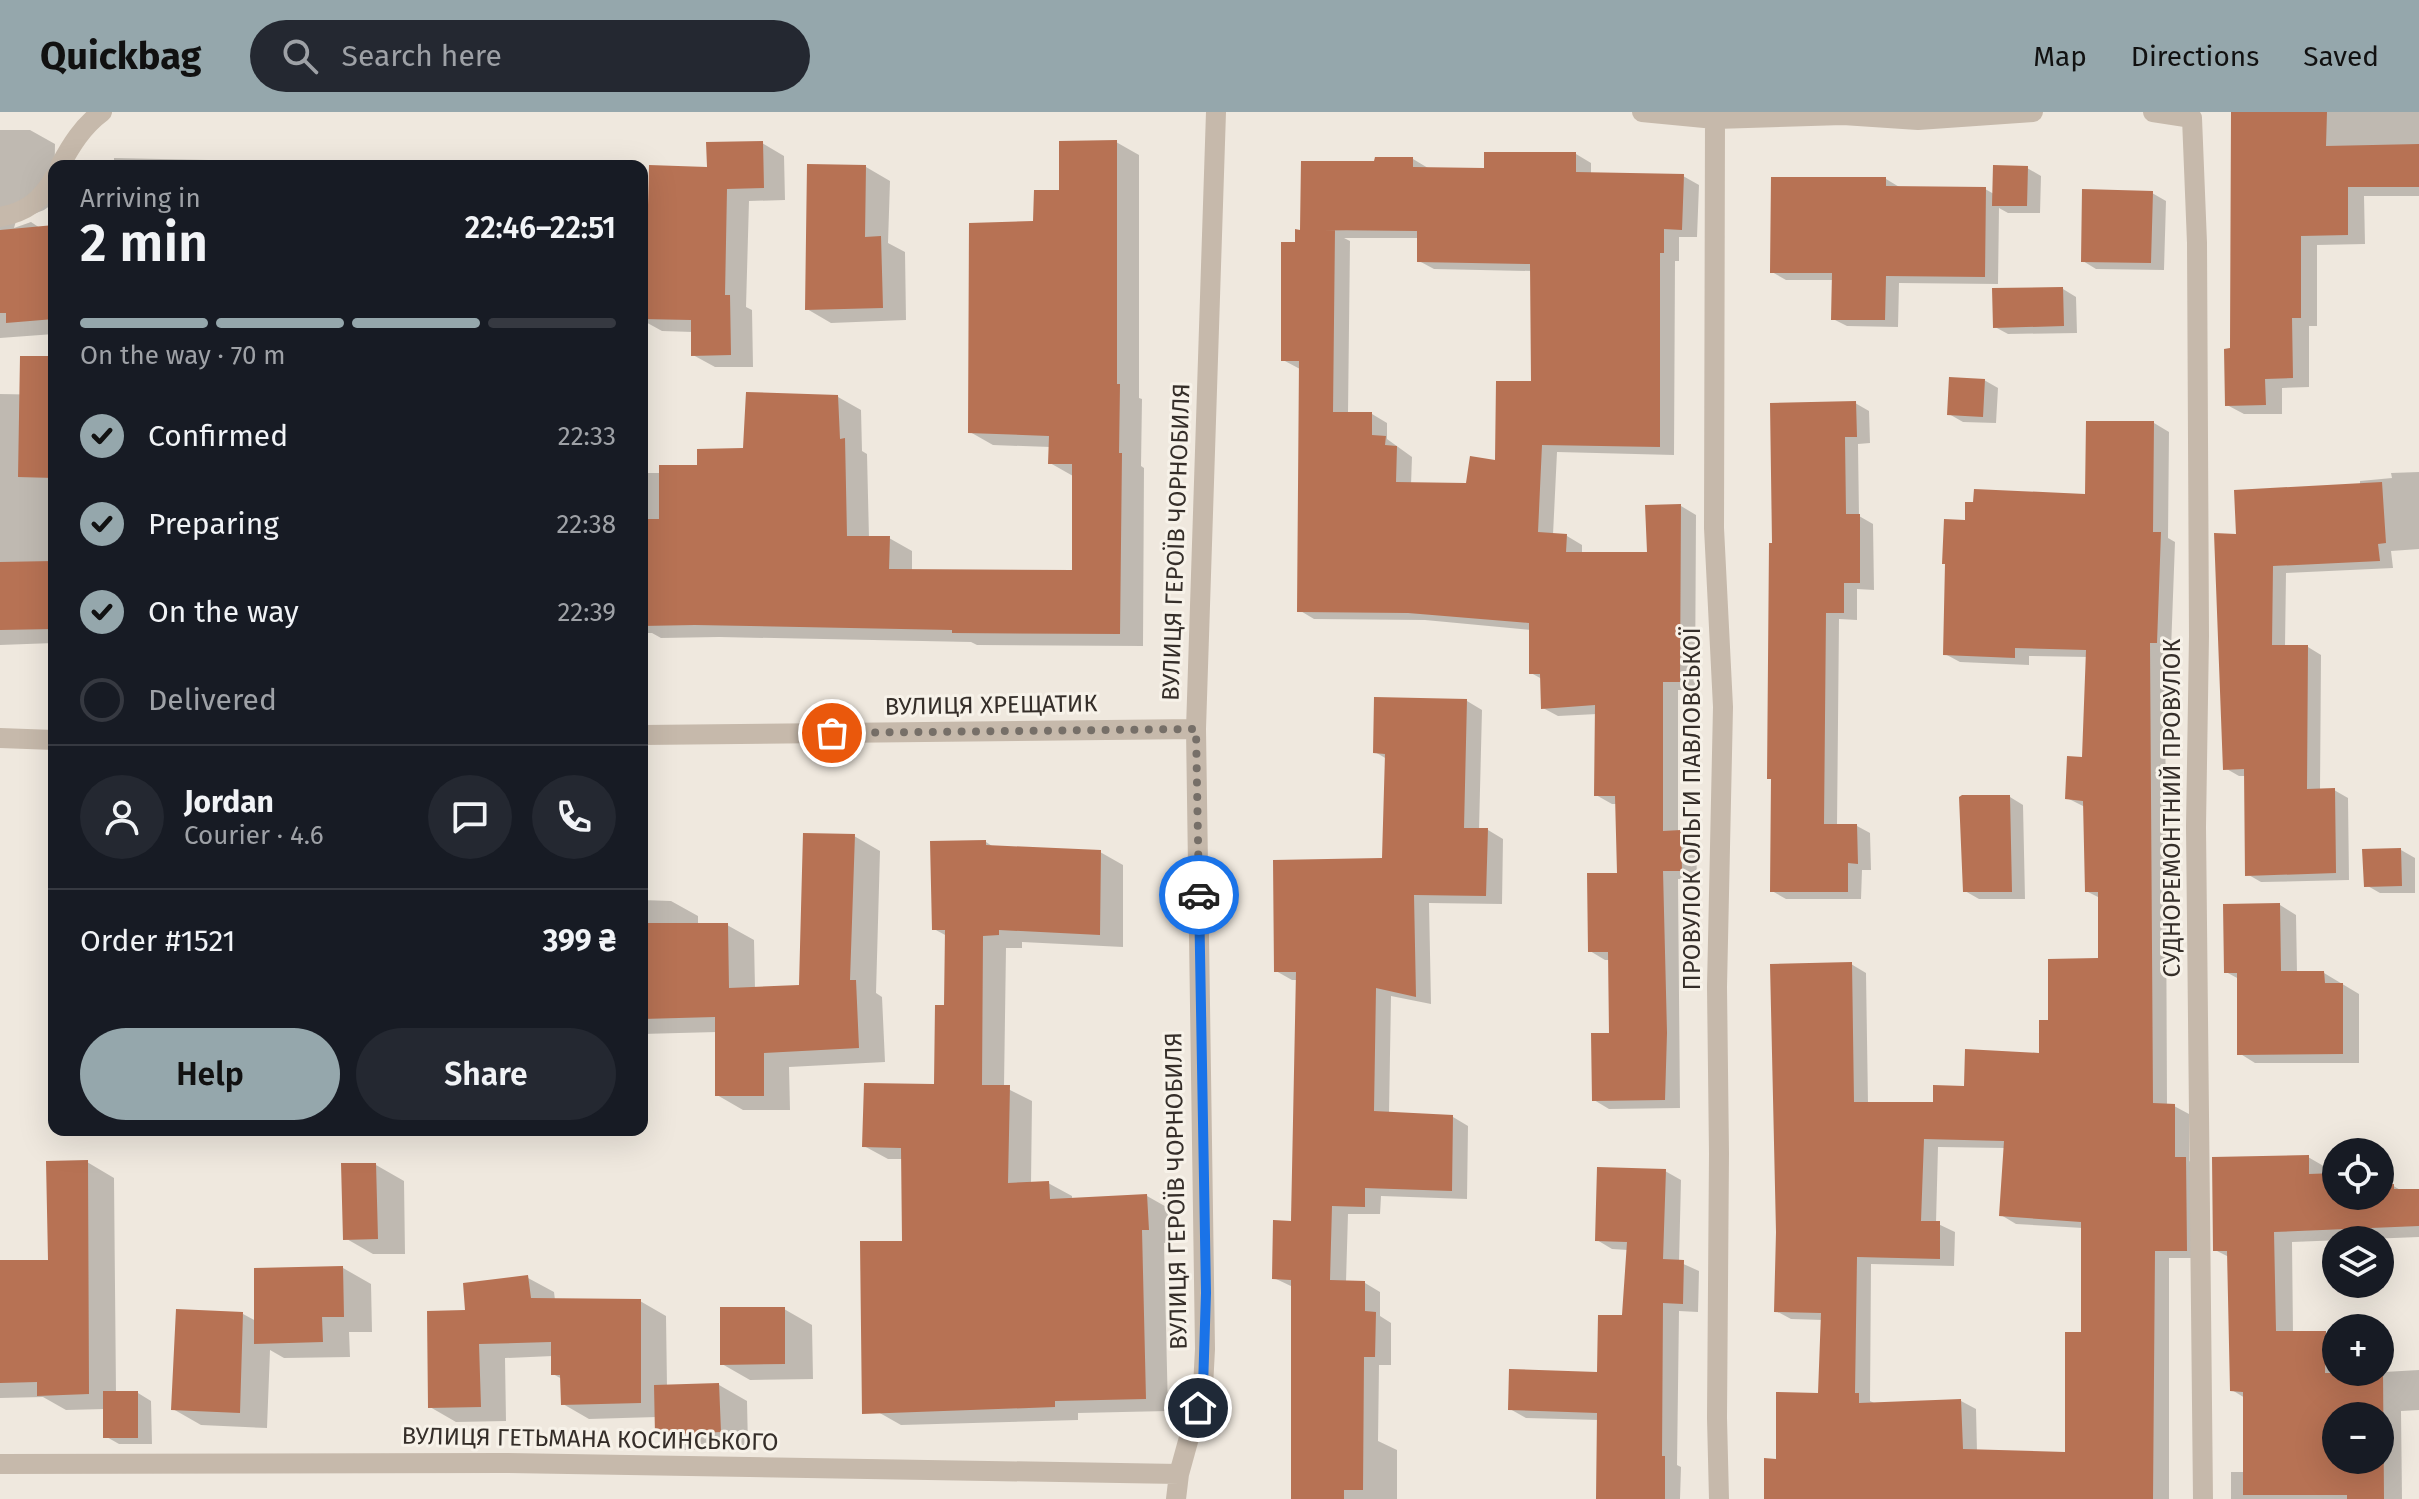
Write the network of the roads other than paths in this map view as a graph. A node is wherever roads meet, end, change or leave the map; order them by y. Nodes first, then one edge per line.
1 (102, 112) edge
2 (1216, 112) edge
3 (1642, 112) edge
4 (2033, 112) edge
5 (2153, 112) edge
6 (1715, 119) junction
7 (64, 160) edge
8 (48, 188) edge
9 (0, 217) edge
10 (1196, 729) junction
11 (648, 735) edge
12 (0, 738) edge
13 (48, 740) edge
14 (0, 1464) edge
15 (1179, 1474) junction
16 (1176, 1499) edge
17 (1719, 1499) edge
18 (2203, 1499) edge

1 - 7 street
2 - 10 street, ВУЛИЦЯ ГЕРОЇВ ЧОРНОБИЛЯ
3 - 6 street
4 - 6 street
5 - 18 street, СУДНОРЕМОНТНИЙ ПРОВУЛОК
6 - 17 street, ПРОВУЛОК ОЛЬГИ ПАВЛОВСЬКОЇ
8 - 9 street
10 - 11 street, ВУЛИЦЯ ХРЕЩАТИК
10 - 15 street, ВУЛИЦЯ ГЕРОЇВ ЧОРНОБИЛЯ
12 - 13 street
14 - 15 street, ВУЛИЦЯ ГЕТЬМАНА КОСИНСЬКОГО
15 - 16 street, ВУЛИЦЯ ГЕРОЇВ ЧОРНОБИЛЯ

